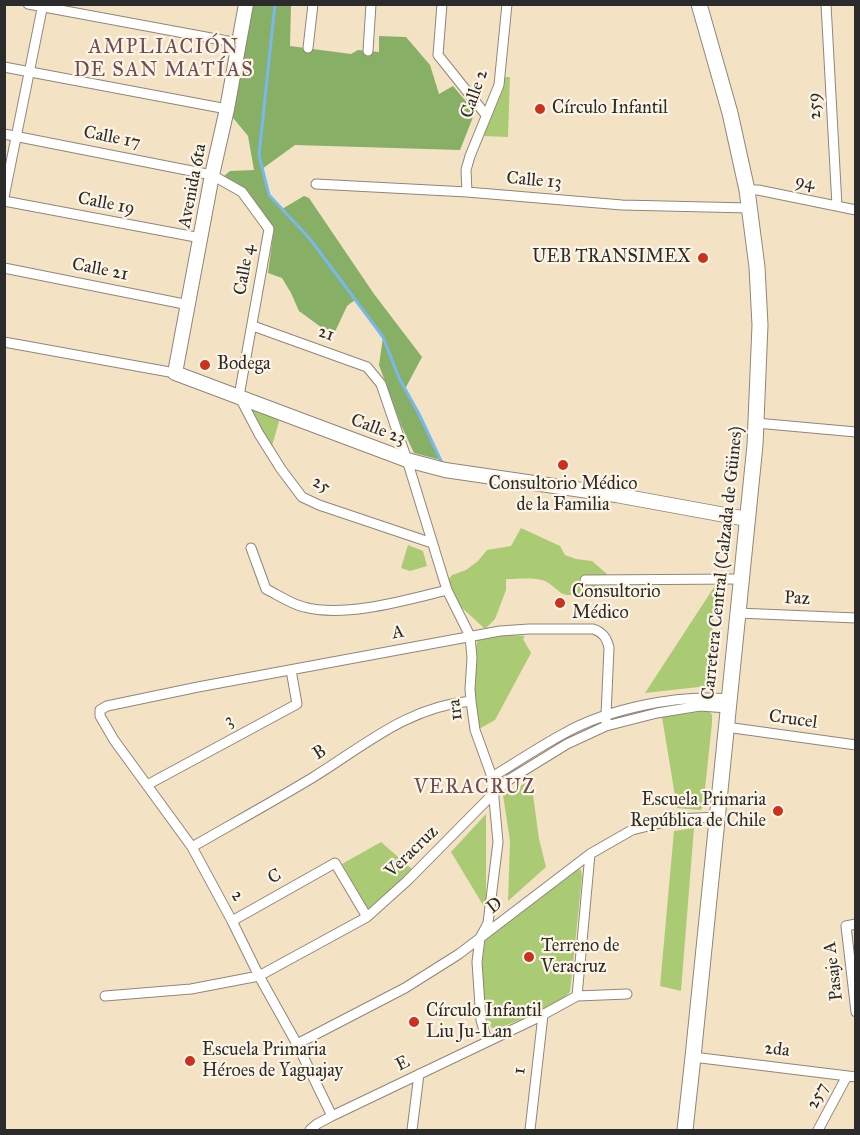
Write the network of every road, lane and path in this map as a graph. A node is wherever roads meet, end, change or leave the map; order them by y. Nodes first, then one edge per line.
1 (28, 4) edge
2 (246, 4) edge
3 (313, 4) edge
4 (371, 4) edge
5 (442, 4) edge
6 (507, 4) edge
7 (699, 4) edge
8 (826, 4) edge
9 (42, 6) edge
10 (238, 43) junction
11 (308, 48) dead end
12 (368, 51) dead end
13 (4, 67) edge
14 (29, 72) junction
15 (227, 109) junction
16 (486, 115) junction
17 (4, 134) edge
18 (16, 136) junction
19 (212, 175) junction
20 (316, 184) dead end
21 (747, 190) junction
22 (467, 192) junction
23 (4, 199) edge
24 (837, 206) junction
25 (749, 208) junction
26 (855, 210) edge
27 (201, 238) junction
28 (4, 268) edge
29 (189, 304) junction
30 (253, 326) junction
31 (4, 342) edge
32 (175, 373) junction
33 (381, 384) joint
34 (239, 396) junction
35 (756, 423) junction
36 (855, 432) edge
37 (407, 460) junction
38 (747, 519) junction
39 (432, 543) junction
40 (251, 548) dead end
41 (741, 579) junction
42 (585, 580) dead end
43 (447, 590) junction
44 (738, 613) junction
45 (855, 618) edge
46 (470, 636) junction
47 (291, 670) junction
48 (471, 701) junction
49 (728, 704) junction
50 (107, 706) joint
51 (606, 715) junction
52 (606, 726) junction
53 (726, 727) junction
54 (855, 745) edge
55 (492, 777) junction
56 (147, 785) junction
57 (494, 793) junction
58 (718, 817) junction
59 (192, 847) junction
60 (590, 854) junction
61 (367, 917) junction
62 (232, 921) junction
63 (850, 925) edge
64 (480, 938) junction
65 (259, 976) junction
66 (627, 994) dead end
67 (105, 996) dead end
68 (577, 996) junction
69 (855, 1012) edge
70 (543, 1015) junction
71 (487, 1041) junction
72 (297, 1044) junction
73 (693, 1056) junction
74 (419, 1074) junction
75 (851, 1076) edge
76 (332, 1116) junction
77 (310, 1131) edge
78 (412, 1131) edge
79 (530, 1131) edge
80 (685, 1131) edge
81 (818, 1131) edge

1 - 9 street
2 - 10 street, Avenida 6ta
3 - 11 street
4 - 12 street
5 - 16 street
6 - 16 street, Calle 2
7 - 21 main road, Carretera Central (Calzada de Güines)
8 - 24 street, 259
9 - 10 street
9 - 14 street
10 - 15 street, Avenida 6ta
13 - 14 street
14 - 15 street
14 - 18 street
15 - 19 street, Avenida 6ta
16 - 22 street, Calle 2
17 - 18 street, Calle 17
18 - 19 street, Calle 17
18 - 23 street
19 - 27 street, Avenida 6ta
19 - 30 street, Calle 4
20 - 22 street, Calle 13
21 - 24 street, 94
21 - 25 main road, Carretera Central (Calzada de Güines)
22 - 25 street, Calle 13
23 - 27 street, Calle 19
24 - 26 street, 94
25 - 35 main road, Carretera Central (Calzada de Güines)
27 - 29 street, Avenida 6ta
28 - 29 street, Calle 21
29 - 32 street, Avenida 6ta
30 - 33 street, 21
30 - 34 street, Calle 4
31 - 32 street, Calle 23
32 - 34 street, Calle 23
33 - 37 street, 1ra
34 - 37 street, Calle 23
34 - 39 street, 25
35 - 36 street
35 - 38 main road, Carretera Central (Calzada de Güines)
37 - 38 street, Calle 23
37 - 39 street, 1ra
38 - 41 main road, Carretera Central (Calzada de Güines)
39 - 43 street, 1ra
40 - 43 street
41 - 42 street
41 - 44 main road, Carretera Central (Calzada de Güines)
43 - 46 street, 1ra
44 - 45 street, Paz
44 - 49 main road, Carretera Central (Calzada de Güines)
46 - 47 street, A
46 - 48 street, 1ra
46 - 51 street, A
47 - 50 street, A
47 - 56 street, 3
48 - 55 street, 1ra
48 - 59 street, B
49 - 51 street
49 - 52 street, Veracruz
49 - 53 main road, Carretera Central (Calzada de Güines)
50 - 56 street, 2
51 - 52 street, A
51 - 55 street
52 - 57 street, Veracruz
53 - 54 street, Crucel
53 - 58 main road, Carretera Central (Calzada de Güines)
55 - 57 street, 1ra
56 - 59 street, 2
57 - 61 street, Veracruz
57 - 64 street, 1ra
58 - 60 street, D
58 - 73 main road, Carretera Central (Calzada de Güines)
59 - 62 street, 2
60 - 64 street, D
60 - 68 street
61 - 62 street, C
61 - 65 street, Veracruz
62 - 65 street, 2
63 - 69 street, Pasaje A
64 - 71 street, 1ra
64 - 72 street, D
65 - 67 street, Veracruz
65 - 72 street, 2
66 - 68 street, E
68 - 70 street, E
70 - 71 street, E
70 - 79 street, 1
71 - 74 street, E
72 - 76 street, 2
73 - 75 street, 2da
73 - 80 main road, Carretera Central (Calzada de Güines)
74 - 76 street, E
74 - 78 street
75 - 81 street, 257
76 - 77 street, E

